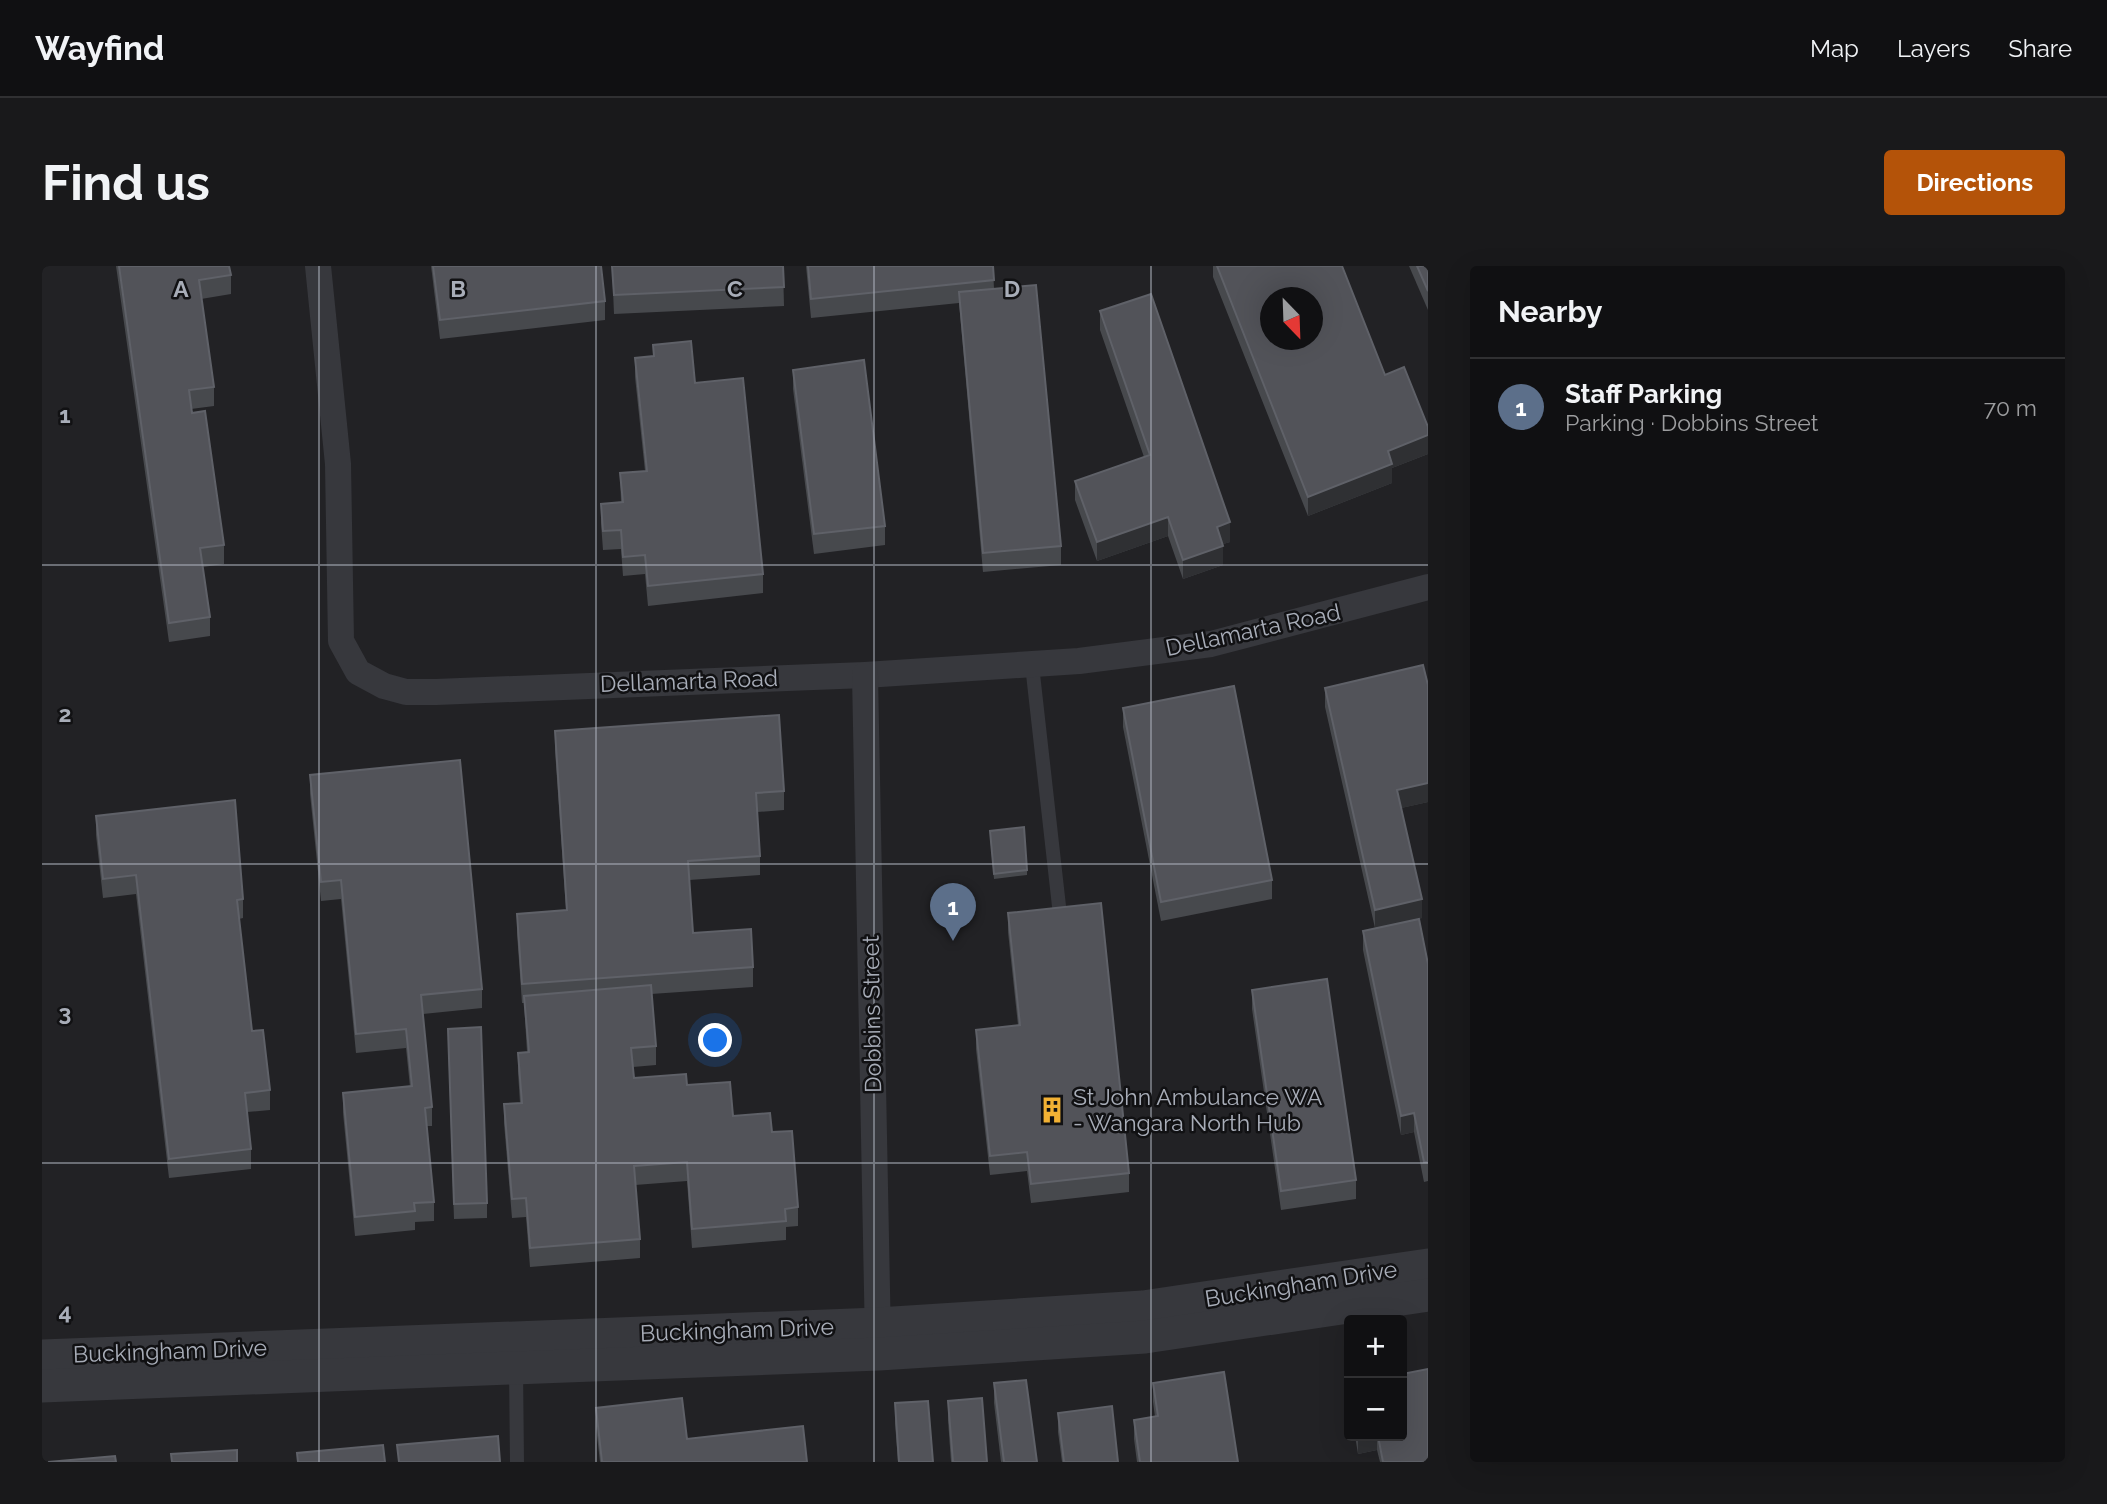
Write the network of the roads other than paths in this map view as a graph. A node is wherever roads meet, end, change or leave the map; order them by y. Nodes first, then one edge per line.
1 (318, 266) edge
2 (1428, 587) edge
3 (1032, 665) junction
4 (865, 675) junction
5 (1061, 926) edge
6 (1428, 1265) edge
7 (1428, 1295) edge
8 (878, 1339) junction
9 (42, 1356) edge
10 (516, 1368) junction
11 (42, 1386) edge
12 (517, 1462) edge

1 - 4 street, Dellamarta Road
2 - 3 street, Dellamarta Road
3 - 4 street, Dellamarta Road
3 - 5 lane
4 - 8 street, Dobbins Street
6 - 8 street, Buckingham Drive
7 - 8 street, Buckingham Drive
8 - 9 street, Buckingham Drive
8 - 10 street, Buckingham Drive
10 - 11 street, Buckingham Drive
10 - 12 lane

